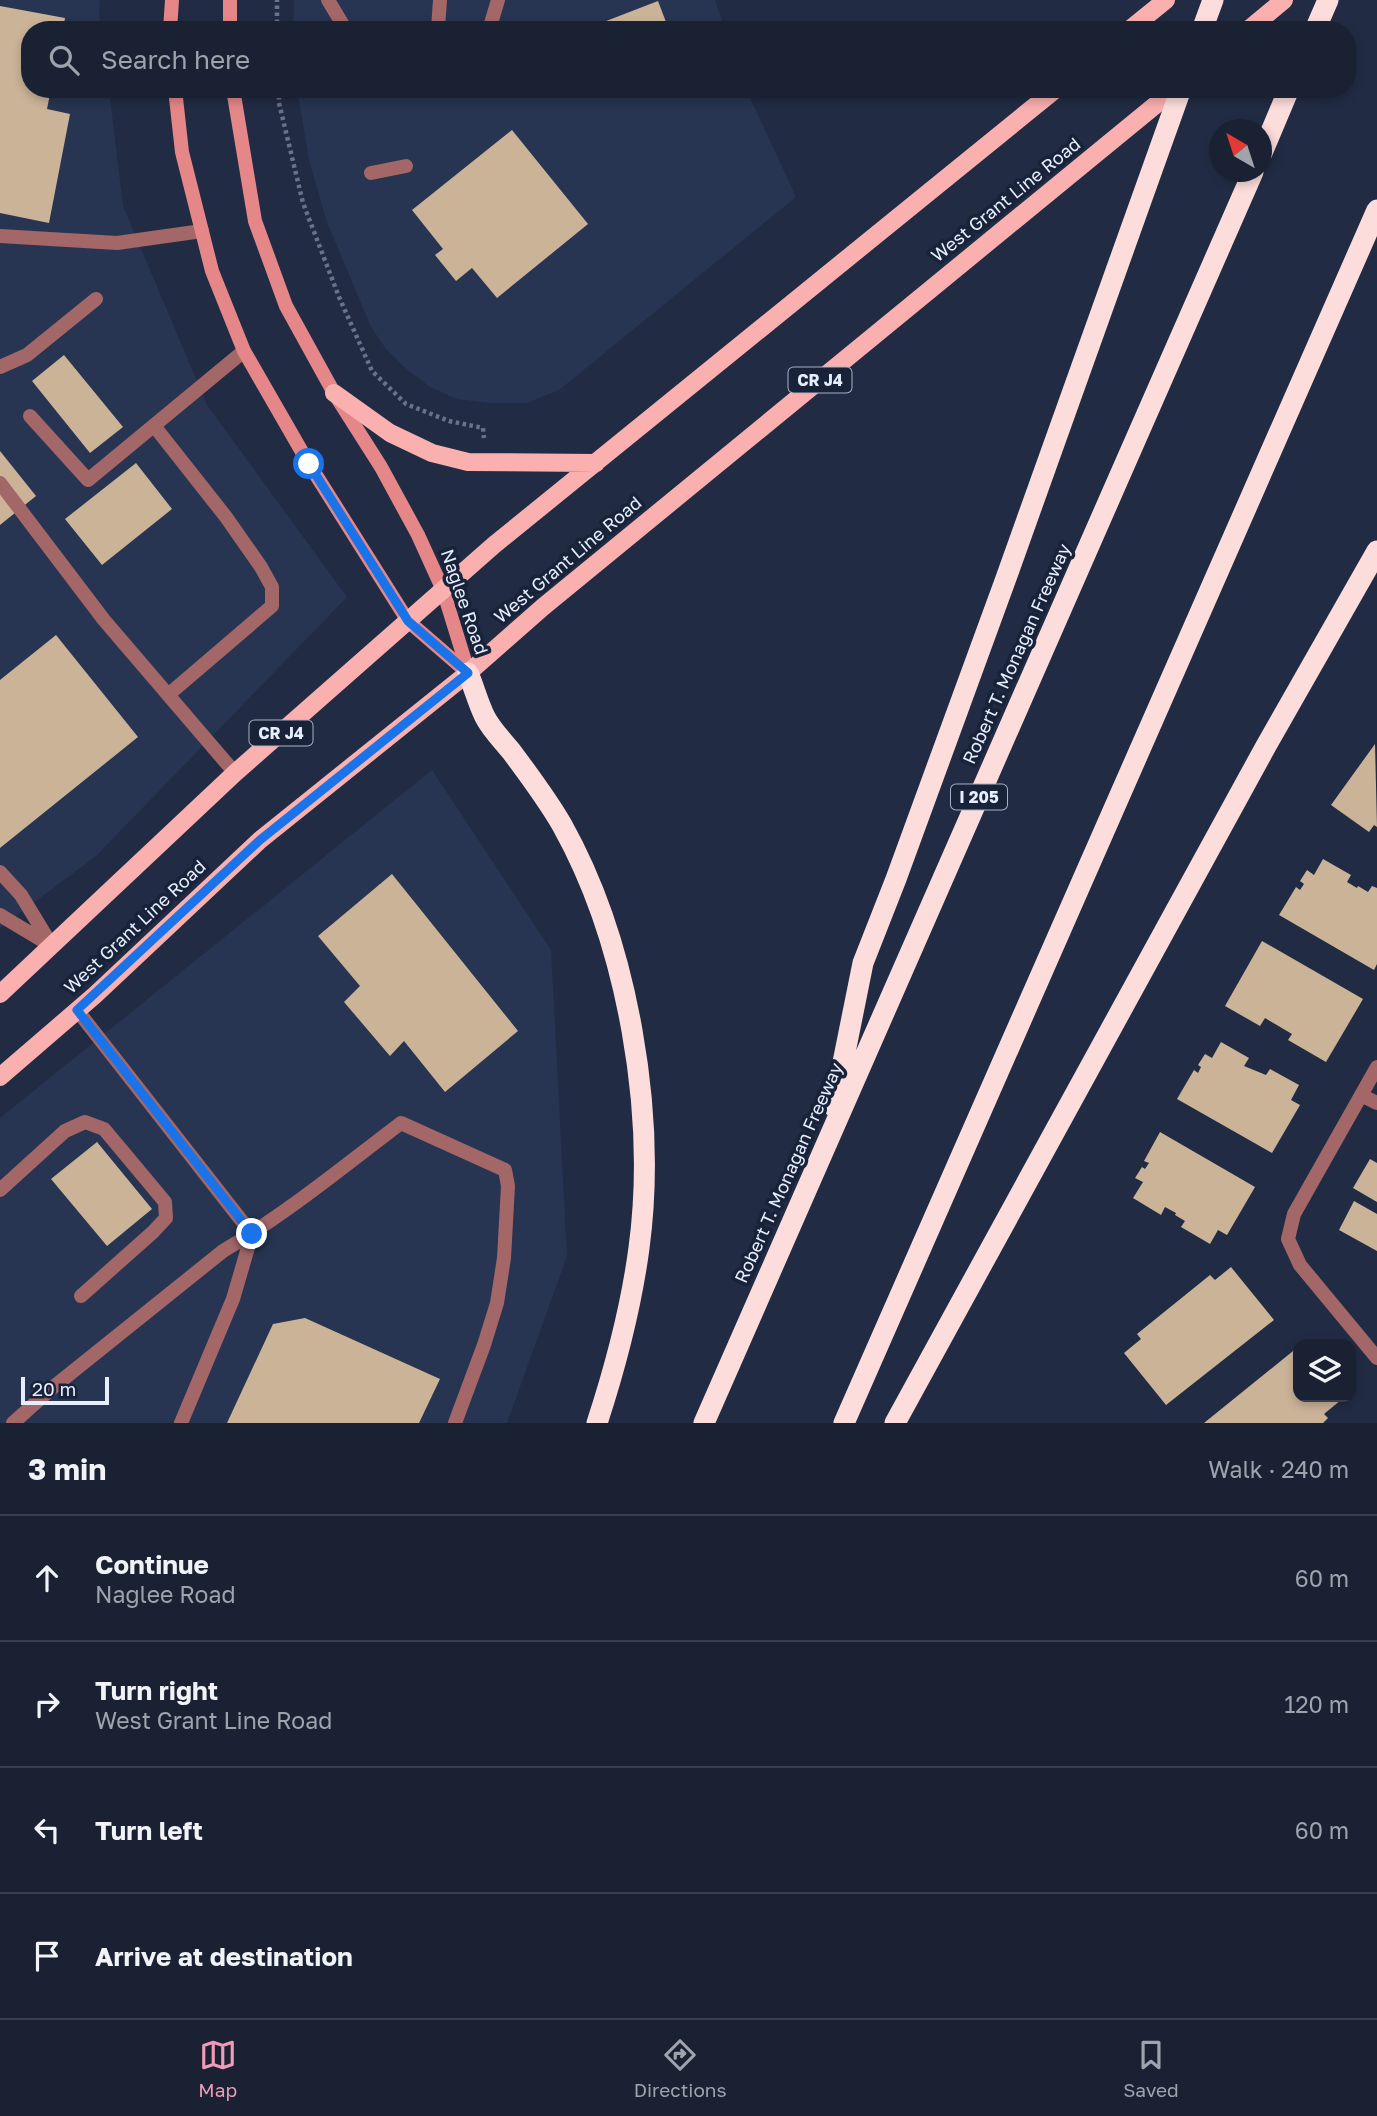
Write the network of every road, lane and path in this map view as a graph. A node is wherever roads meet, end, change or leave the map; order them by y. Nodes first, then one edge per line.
1 (172, 0) edge
2 (230, 0) edge
3 (277, 0) edge
4 (328, 0) edge
5 (440, 0) edge
6 (498, 0) edge
7 (1166, 0) edge
8 (1213, 0) edge
9 (1284, 0) edge
10 (1328, 0) edge
11 (171, 21) edge
12 (229, 21) edge
13 (277, 21) edge
14 (341, 21) edge
15 (438, 21) edge
16 (492, 21) edge
17 (1140, 21) edge
18 (1205, 21) edge
19 (1259, 21) edge
20 (1319, 21) edge
21 (176, 98) edge
22 (235, 98) edge
23 (279, 98) edge
24 (1045, 98) edge
25 (1164, 98) edge
26 (1178, 98) edge
27 (1285, 98) edge
28 (1272, 129) edge
29 (406, 166) dead end
30 (371, 173) dead end
31 (1249, 182) edge
32 (1377, 210) edge
33 (202, 231) junction
34 (0, 236) edge
35 (96, 299) dead end
36 (244, 351) junction
37 (0, 367) edge
38 (334, 393) junction
39 (30, 416) dead end
40 (155, 427) junction
41 (485, 439) dead end
42 (596, 463) junction
43 (0, 483) edge
44 (1377, 551) edge
45 (443, 590) junction
46 (408, 621) junction
47 (468, 673) junction
48 (168, 695) junction
49 (235, 773) junction
50 (0, 872) edge
51 (0, 915) edge
52 (52, 946) junction
53 (0, 994) edge
54 (77, 1010) junction
55 (1377, 1067) edge
56 (0, 1077) edge
57 (1361, 1095) junction
58 (1377, 1103) edge
59 (826, 1146) junction
60 (0, 1190) edge
61 (252, 1234) junction
62 (81, 1296) dead end
63 (1377, 1357) edge
64 (13, 1423) edge
65 (181, 1423) edge
66 (455, 1423) edge
67 (597, 1423) edge
68 (704, 1423) edge
69 (844, 1423) edge
70 (895, 1423) edge

1 - 11 main road
2 - 12 main road
3 - 13 path
4 - 14 street
5 - 15 street
6 - 16 street
7 - 17 main road
8 - 18 highway
9 - 19 main road
10 - 20 highway
21 - 33 main road, Naglee Road
22 - 38 main road, Naglee Road
23 - 41 path
24 - 42 main road, CR J4
25 - 47 main road, West Grant Line Road / CR J4
26 - 59 highway
27 - 28 highway
29 - 30 street
31 - 59 highway, Robert T. Monagan Freeway / I 205
32 - 69 highway
33 - 34 street
33 - 36 main road, Naglee Road
35 - 37 street
36 - 40 street
36 - 46 main road, Naglee Road
38 - 42 main road
38 - 45 main road, Naglee Road
39 - 40 street
40 - 48 street
42 - 45 main road, CR J4
43 - 48 street
44 - 70 highway
45 - 46 main road, CR J4
45 - 47 main road, Naglee Road
46 - 47 main road, Naglee Road
46 - 49 main road, CR J4
47 - 54 main road, West Grant Line Road / CR J4
47 - 67 highway
48 - 49 street
49 - 52 main road, CR J4
50 - 52 street
51 - 52 street
52 - 53 main road, CR J4
54 - 56 main road, West Grant Line Road / CR J4
54 - 61 street
55 - 57 street
57 - 58 street
57 - 63 street
59 - 68 highway, Robert T. Monagan Freeway / I 205
60 - 62 street
61 - 64 street
61 - 65 street
61 - 66 street

